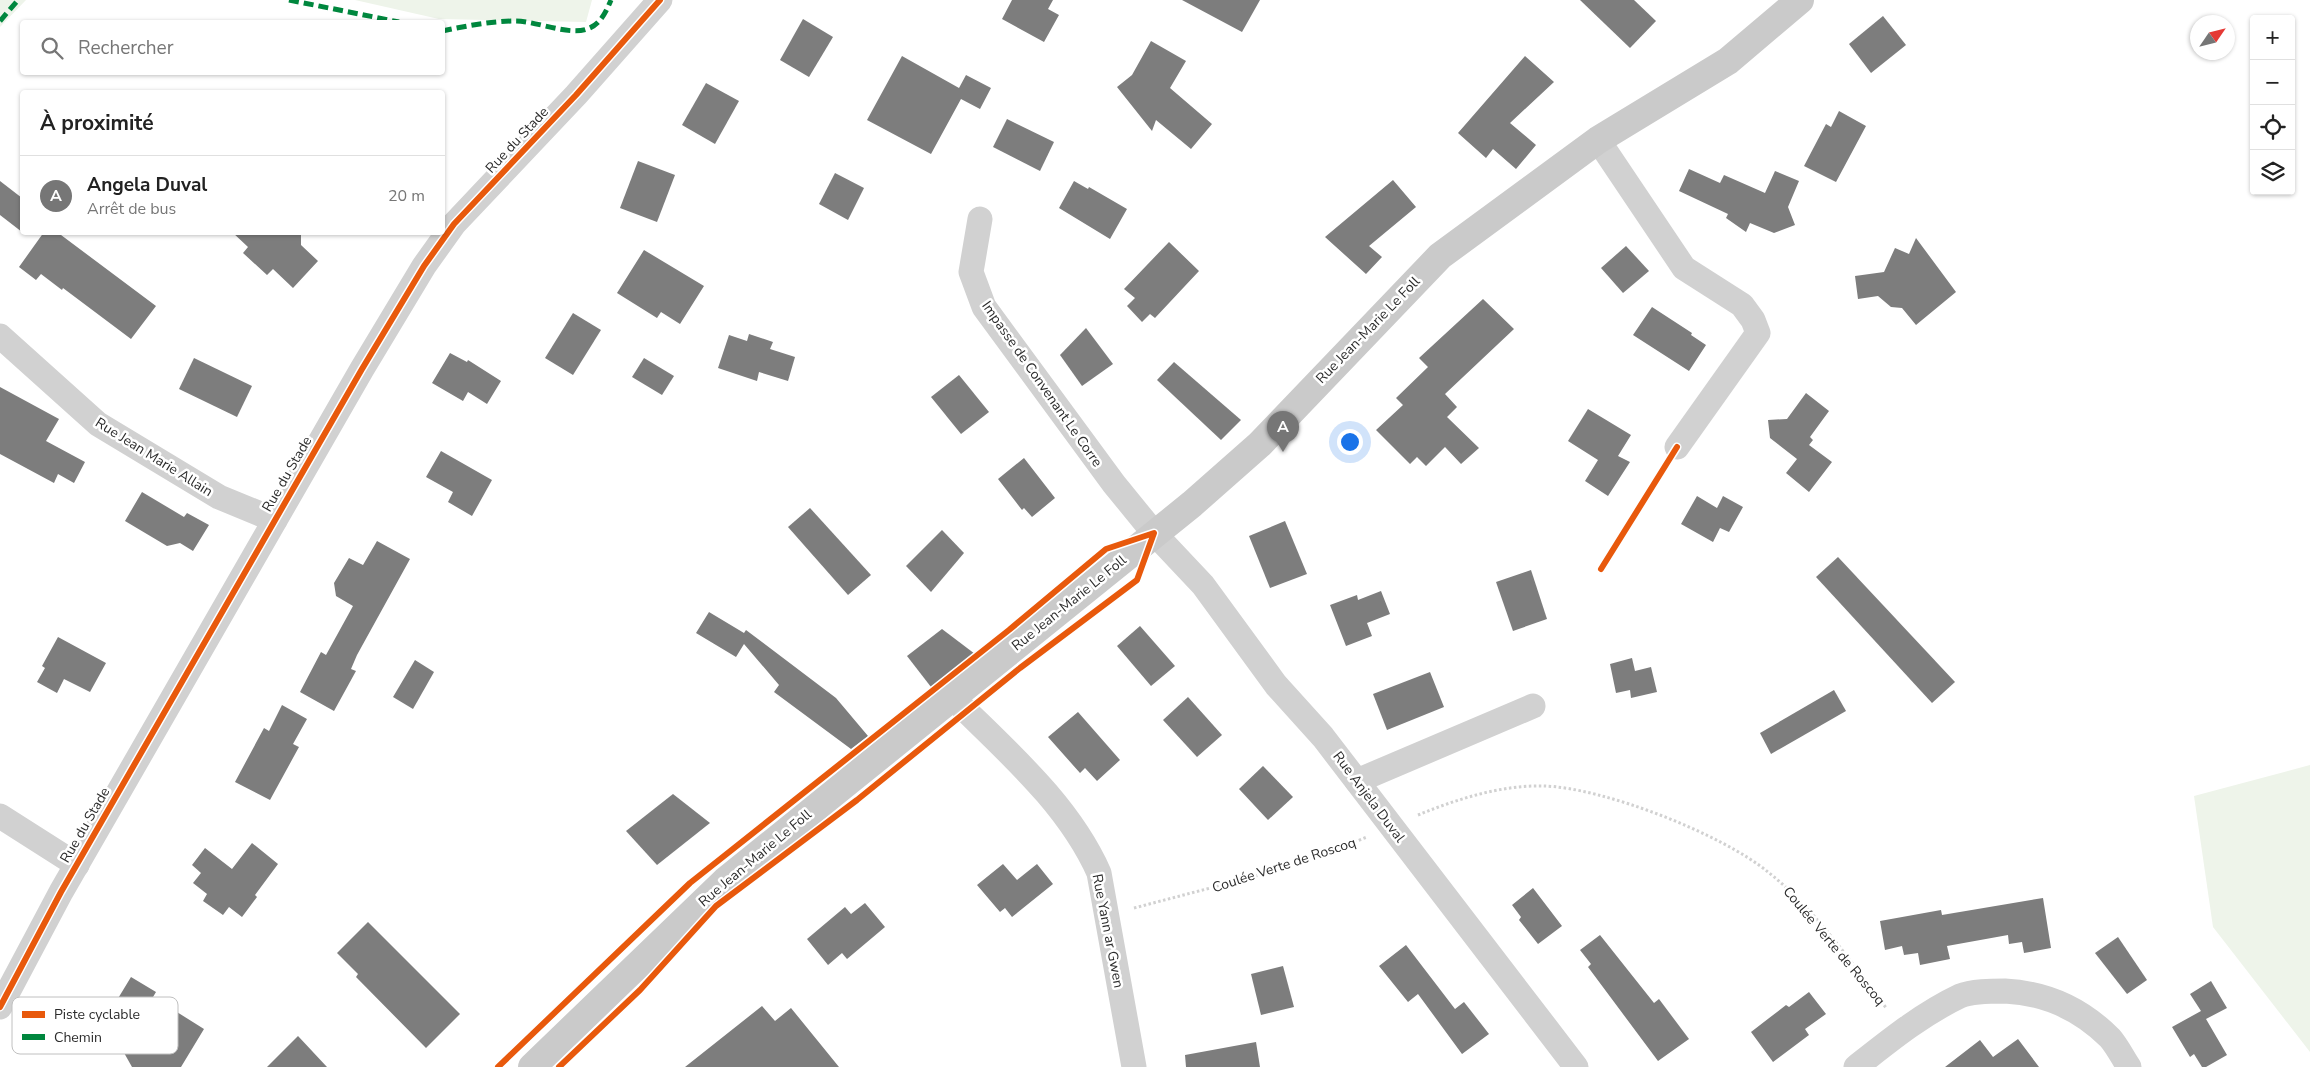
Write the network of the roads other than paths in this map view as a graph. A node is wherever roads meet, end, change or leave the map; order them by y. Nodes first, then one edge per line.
1 (660, 0) edge
2 (1800, 0) edge
3 (1598, 140) junction
4 (980, 219) dead end
5 (0, 336) edge
6 (1677, 447) dead end
7 (276, 520) junction
8 (1154, 533) junction
9 (952, 697) junction
10 (1533, 706) dead end
11 (1357, 781) junction
12 (0, 816) edge
13 (77, 865) junction
14 (0, 1007) edge
15 (532, 1067) edge
16 (1134, 1067) edge
17 (1576, 1067) edge
18 (1856, 1067) edge
19 (2129, 1067) edge

1 - 7 street, Rue du Stade
2 - 3 main road, Rue Jean-Marie Le Foll
3 - 6 street
3 - 8 main road, Rue Jean-Marie Le Foll
4 - 8 street, Impasse de Convenant Le Corre
5 - 7 street, Rue Jean Marie Allain
7 - 13 street, Rue du Stade
8 - 9 main road, Rue Jean-Marie Le Foll
8 - 11 street, Rue Anjela Duval
9 - 15 main road, Rue Jean-Marie Le Foll
9 - 16 street, Rue Yann ar Gwen
10 - 11 street
11 - 17 street, Rue Anjela Duval
12 - 13 street
13 - 14 street, Rue du Stade
18 - 19 street

